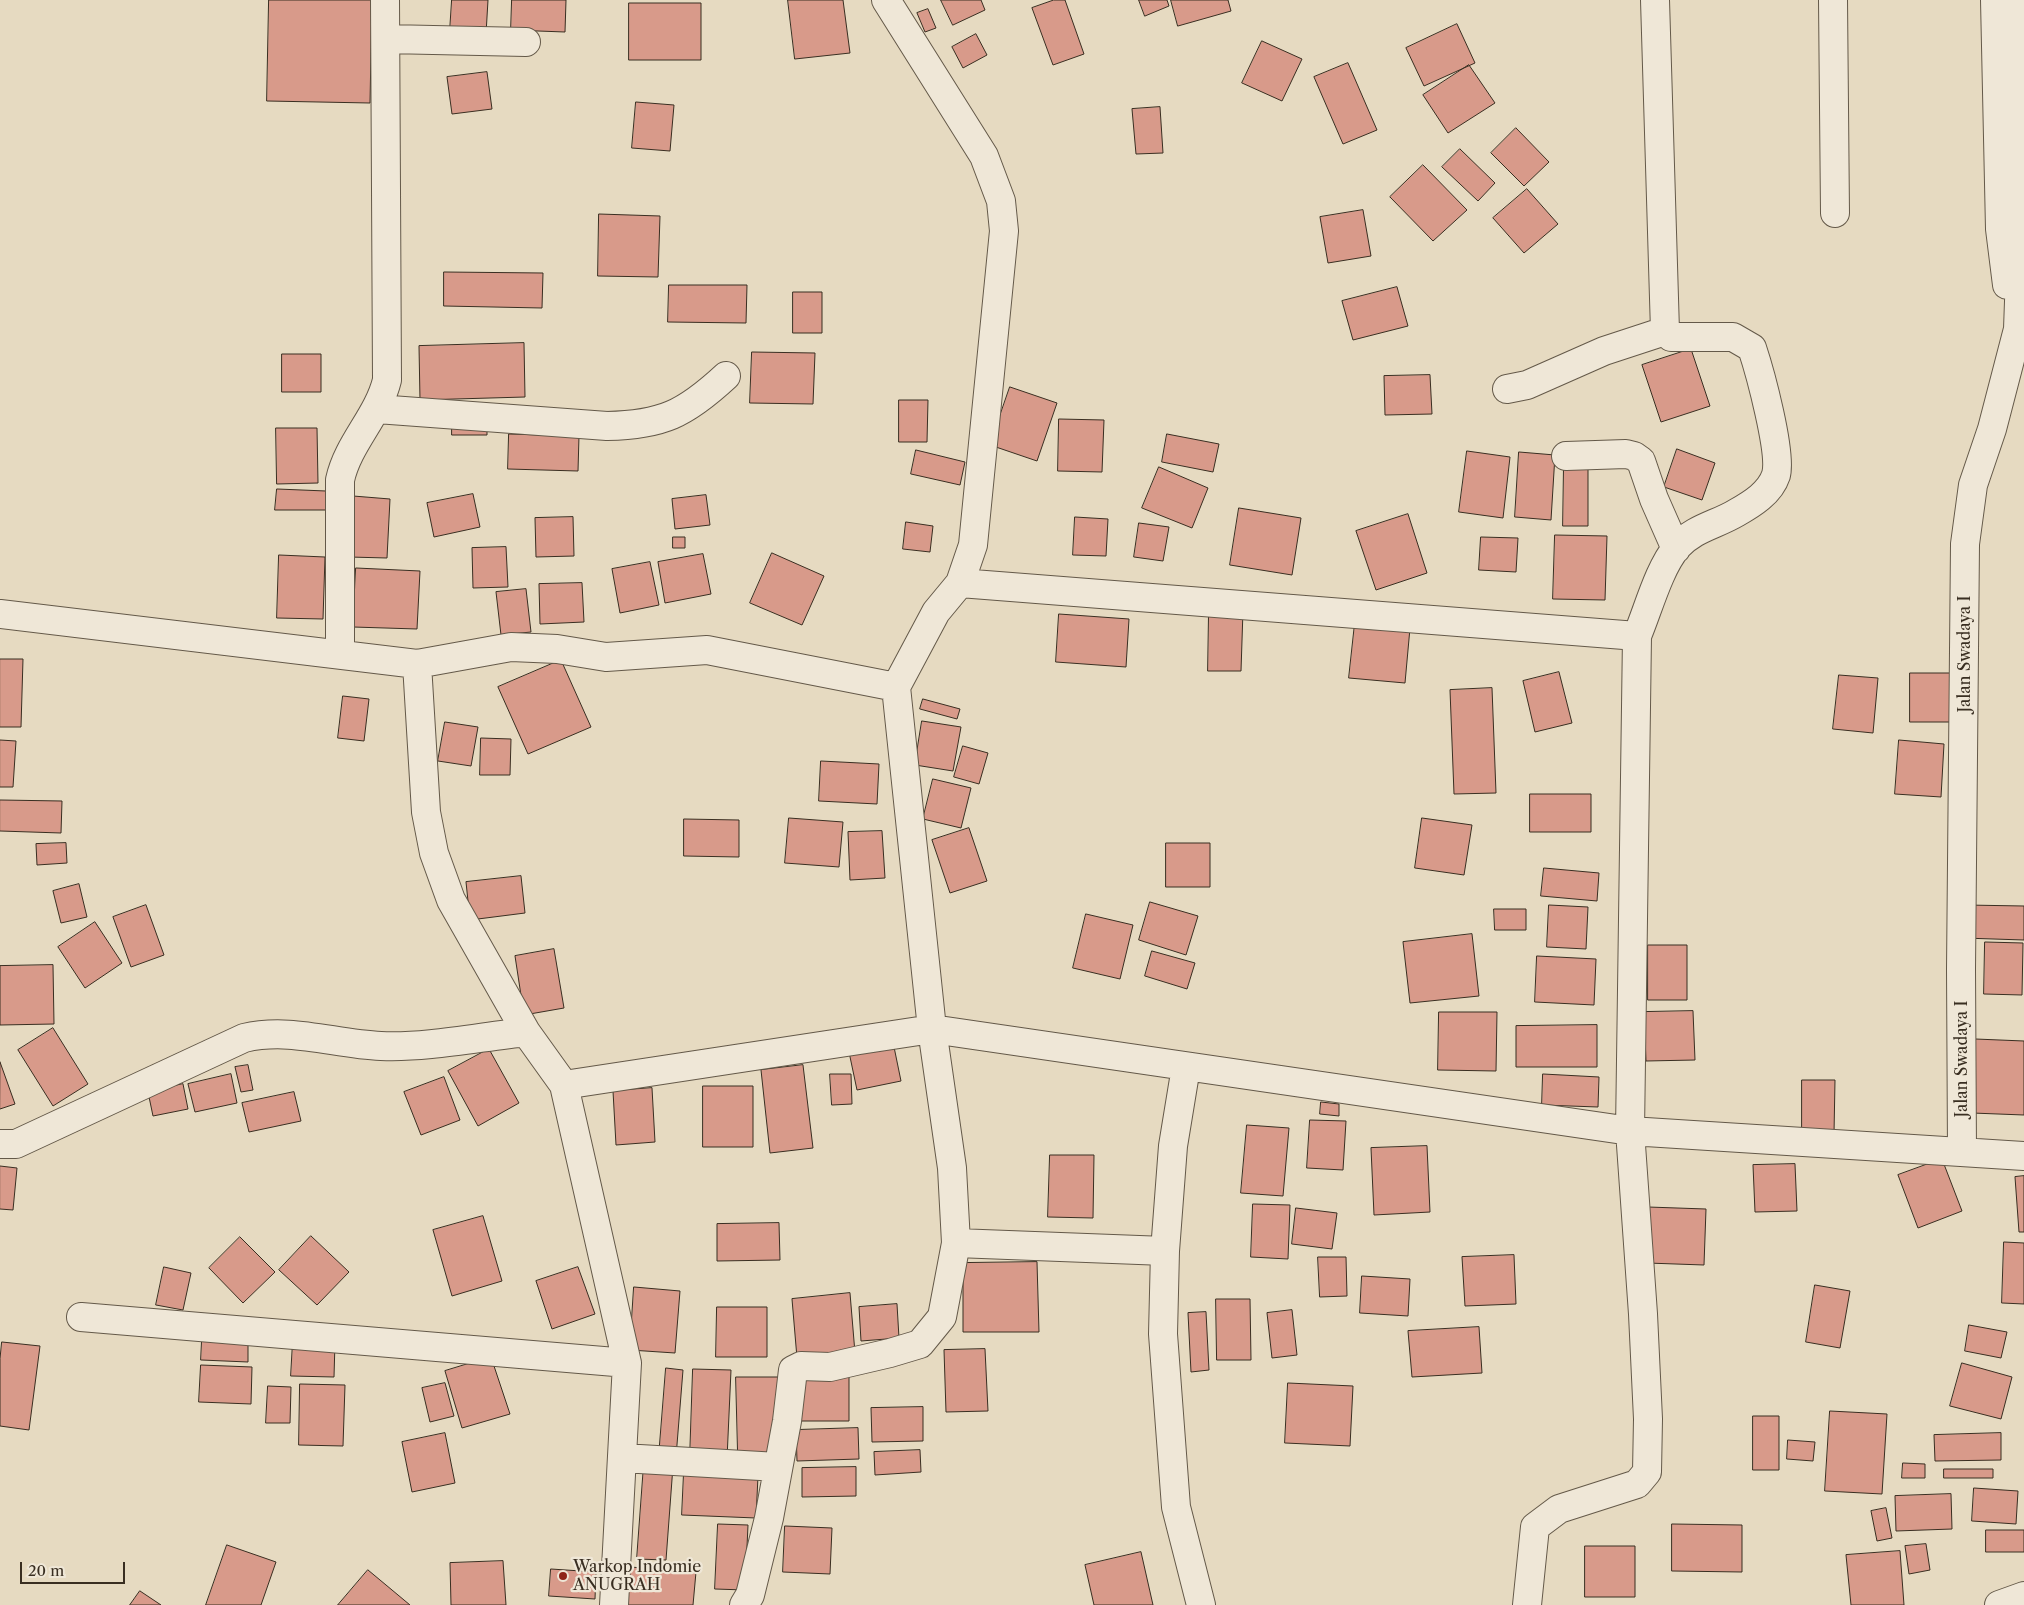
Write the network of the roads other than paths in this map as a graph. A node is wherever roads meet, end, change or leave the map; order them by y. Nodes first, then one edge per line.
1 (385, 0) edge
2 (886, 0) edge
3 (1655, 0) edge
4 (1833, 0) edge
5 (1995, 0) edge
6 (2018, 0) edge
7 (386, 39) junction
8 (526, 42) dead end
9 (2024, 162) edge
10 (1835, 213) dead end
11 (2018, 329) junction
12 (1665, 331) junction
13 (726, 376) dead end
14 (1507, 389) dead end
15 (377, 409) junction
16 (1566, 456) dead end
17 (1676, 549) junction
18 (960, 583) junction
19 (0, 614) edge
20 (1637, 636) junction
21 (340, 654) junction
22 (417, 664) junction
23 (896, 686) junction
24 (932, 1029) junction
25 (526, 1032) junction
26 (1186, 1067) junction
27 (564, 1085) junction
28 (1630, 1131) junction
29 (0, 1144) edge
30 (1962, 1152) junction
31 (2024, 1156) edge
32 (956, 1243) junction
33 (1165, 1251) junction
34 (81, 1317) dead end
35 (627, 1363) junction
36 (622, 1458) junction
37 (778, 1467) junction
38 (2024, 1596) edge
39 (614, 1605) edge
40 (744, 1605) edge
41 (1201, 1605) edge
42 (1527, 1605) edge
43 (1999, 1605) edge

1 - 7 street
2 - 18 street
3 - 12 street
4 - 10 street
5 - 11 street
6 - 9 street, Jalan Swadaya I
7 - 8 street
7 - 15 street
9 - 11 street, Jalan Swadaya I
11 - 30 street, Jalan Swadaya I
12 - 14 street
12 - 17 street
13 - 15 street
15 - 21 street
16 - 17 street
17 - 20 street
18 - 20 street
18 - 23 street
19 - 21 street
20 - 28 street
21 - 22 street
22 - 23 street
22 - 25 street
23 - 24 street
24 - 26 street
24 - 27 street
24 - 32 street
25 - 27 street
25 - 29 street
26 - 28 street
26 - 33 street
27 - 35 street
28 - 30 street
28 - 42 street
30 - 31 street
32 - 33 street
32 - 37 street
33 - 41 street
34 - 35 street
35 - 36 street
36 - 37 street
36 - 39 street
37 - 40 street
38 - 43 street

